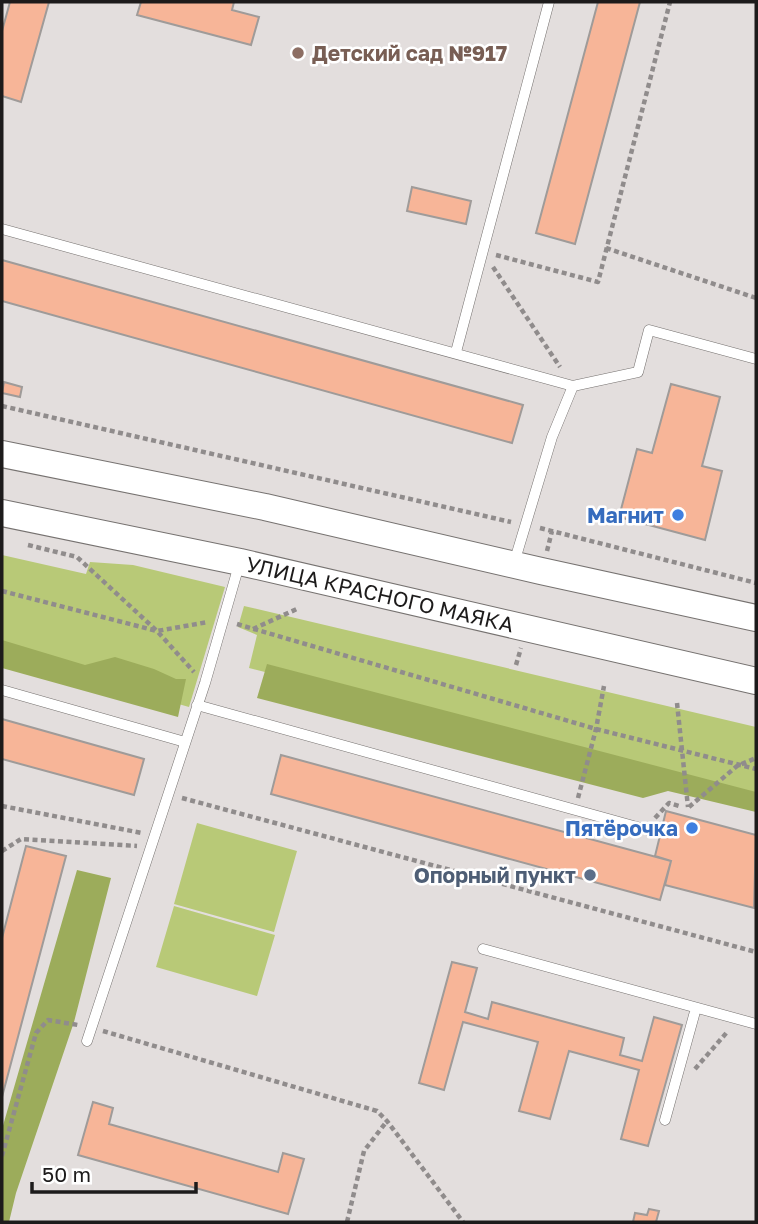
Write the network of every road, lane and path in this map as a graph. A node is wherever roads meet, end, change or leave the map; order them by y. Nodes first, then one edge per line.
1 (549, 2) edge
2 (670, 2) edge
3 (2, 229) edge
4 (606, 248) junction
5 (483, 251) junction
6 (756, 298) edge
7 (456, 352) junction
8 (756, 359) edge
9 (573, 386) junction
10 (2, 406) edge
11 (2, 454) edge
12 (2, 513) edge
13 (526, 525) junction
14 (552, 531) junction
15 (27, 545) dead end
16 (544, 559) dead end
17 (240, 562) junction
18 (513, 565) junction
19 (756, 583) edge
20 (2, 591) edge
21 (299, 608) dead end
22 (756, 618) edge
23 (223, 620) junction
24 (252, 629) junction
25 (157, 631) junction
26 (756, 681) edge
27 (205, 682) junction
28 (604, 686) dead end
29 (2, 690) edge
30 (677, 703) dead end
31 (197, 705) junction
32 (596, 729) junction
33 (186, 741) junction
34 (683, 752) junction
35 (756, 758) edge
36 (737, 766) junction
37 (756, 769) edge
38 (169, 794) junction
39 (669, 803) dead end
40 (2, 806) edge
41 (679, 806) dead end
42 (576, 809) junction
43 (655, 832) dead end
44 (155, 836) junction
45 (152, 847) junction
46 (2, 851) edge
47 (484, 949) dead end
48 (756, 952) edge
49 (696, 1008) junction
50 (738, 1019) junction
51 (756, 1024) edge
52 (92, 1028) junction
53 (87, 1041) dead end
54 (672, 1095) junction
55 (665, 1120) dead end
56 (387, 1121) junction
57 (2, 1157) edge
58 (347, 1222) edge
59 (464, 1222) edge

1 - 5 lane
2 - 4 path
3 - 7 lane
4 - 5 path
4 - 6 path
5 - 7 lane
5 - 9 path
7 - 9 lane
8 - 9 lane
9 - 13 lane
10 - 13 path
11 - 18 street
12 - 17 street, УЛИЦА КРАСНОГО МАЯКА
13 - 14 path
13 - 18 lane
14 - 16 path
14 - 19 path
15 - 25 path
17 - 23 lane
17 - 26 street, УЛИЦА КРАСНОГО МАЯКА
18 - 22 street
20 - 25 path
21 - 24 path
23 - 24 path
23 - 25 path
23 - 27 lane
24 - 32 path
25 - 27 path
27 - 31 lane
28 - 32 path
29 - 33 lane
30 - 34 path
31 - 33 lane
31 - 42 lane
32 - 34 path
32 - 42 path
33 - 38 lane
34 - 36 path
34 - 36 path
35 - 36 path
36 - 37 path
38 - 44 lane
38 - 48 path
39 - 41 path
40 - 44 path
42 - 43 lane
44 - 45 lane
45 - 46 path
45 - 52 lane
47 - 49 lane
49 - 50 lane
49 - 54 lane
50 - 51 lane
50 - 54 path
52 - 53 lane
52 - 56 path
52 - 57 path
54 - 55 lane
56 - 58 path
56 - 59 path

